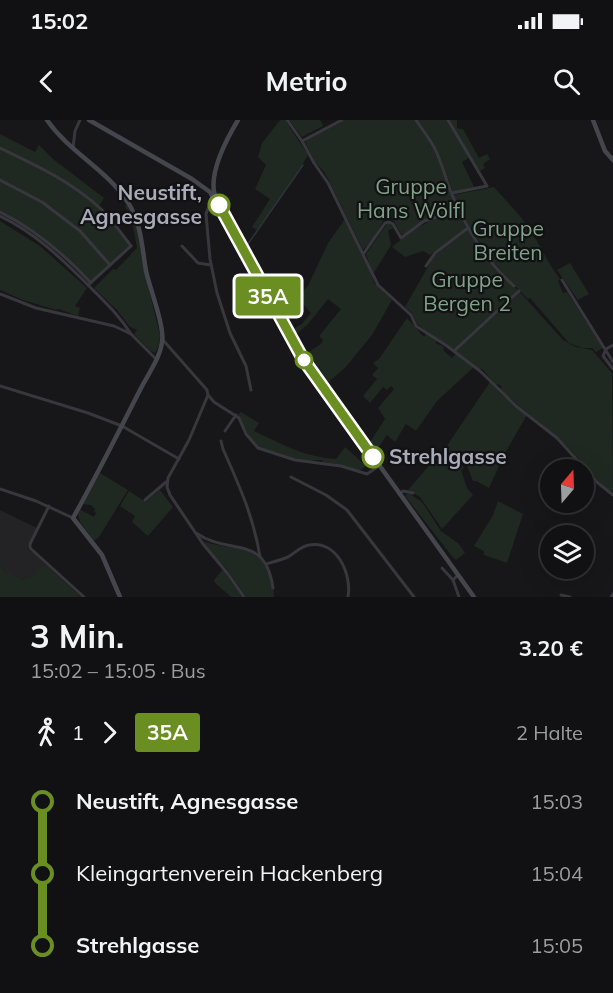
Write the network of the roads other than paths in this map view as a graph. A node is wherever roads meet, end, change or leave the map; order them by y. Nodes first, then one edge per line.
1 (47, 120) edge
2 (81, 120) edge
3 (88, 120) edge
4 (238, 120) edge
5 (287, 120) edge
6 (342, 120) edge
7 (416, 120) edge
8 (448, 120) edge
9 (593, 120) edge
10 (302, 141) junction
11 (0, 148) edge
12 (73, 148) junction
13 (613, 160) edge
14 (0, 180) edge
15 (208, 184) junction
16 (212, 191) junction
17 (452, 194) junction
18 (216, 200) junction
19 (459, 210) junction
20 (0, 214) edge
21 (468, 228) junction
22 (182, 246) dead end
23 (363, 254) junction
24 (110, 265) junction
25 (211, 265) junction
26 (426, 266) dead end
27 (562, 280) dead end
28 (90, 284) junction
29 (514, 286) dead end
30 (519, 291) dead end
31 (0, 294) edge
32 (131, 334) junction
33 (163, 340) junction
34 (613, 345) edge
35 (606, 349) junction
36 (454, 351) junction
37 (156, 359) junction
38 (613, 362) edge
39 (613, 369) edge
40 (0, 386) edge
41 (251, 390) dead end
42 (208, 395) junction
43 (236, 416) junction
44 (122, 426) junction
45 (225, 431) dead end
46 (221, 441) dead end
47 (179, 459) junction
48 (379, 466) junction
49 (291, 477) dead end
50 (166, 482) junction
51 (0, 489) edge
52 (413, 493) dead end
53 (399, 494) junction
54 (613, 495) edge
55 (145, 500) dead end
56 (49, 506) junction
57 (73, 518) junction
58 (195, 532) junction
59 (260, 557) junction
60 (266, 564) junction
61 (442, 568) dead end
62 (458, 575) junction
63 (453, 580) junction
64 (273, 588) dead end
65 (561, 595) dead end
66 (84, 597) edge
67 (120, 597) edge
68 (244, 597) edge
69 (348, 597) edge
70 (414, 597) edge
71 (459, 597) edge
72 (474, 597) edge
73 (570, 597) edge

1 - 12 main road
2 - 12 street
3 - 15 main road
4 - 15 main road
5 - 10 street
6 - 10 street
7 - 17 street
8 - 17 street
9 - 13 main road
10 - 23 street
11 - 24 street
12 - 33 main road
14 - 24 street
15 - 16 main road
15 - 16 main road
16 - 18 main road
17 - 19 street
18 - 25 street
18 - 48 main road
19 - 21 street
19 - 23 street
20 - 28 street
21 - 26 street
21 - 29 street
22 - 25 street
23 - 36 street
24 - 28 street
25 - 41 street
27 - 35 street
28 - 32 street
30 - 36 street
31 - 32 street
32 - 37 street
33 - 37 main road
33 - 42 street
34 - 35 street
35 - 38 street
35 - 39 street
36 - 54 street
37 - 44 main road
40 - 44 street
42 - 43 street
42 - 47 street
43 - 45 street
43 - 48 street
44 - 47 street
44 - 57 main road
46 - 59 street
47 - 50 street
48 - 53 main road
49 - 70 street
50 - 55 street
50 - 58 street
51 - 56 street
52 - 53 street
53 - 62 main road
56 - 57 street
56 - 66 street
57 - 67 main road
58 - 59 street
58 - 68 street
59 - 60 street
60 - 64 street
60 - 69 street
61 - 63 street
62 - 63 street
62 - 72 main road
63 - 71 street
65 - 73 street

